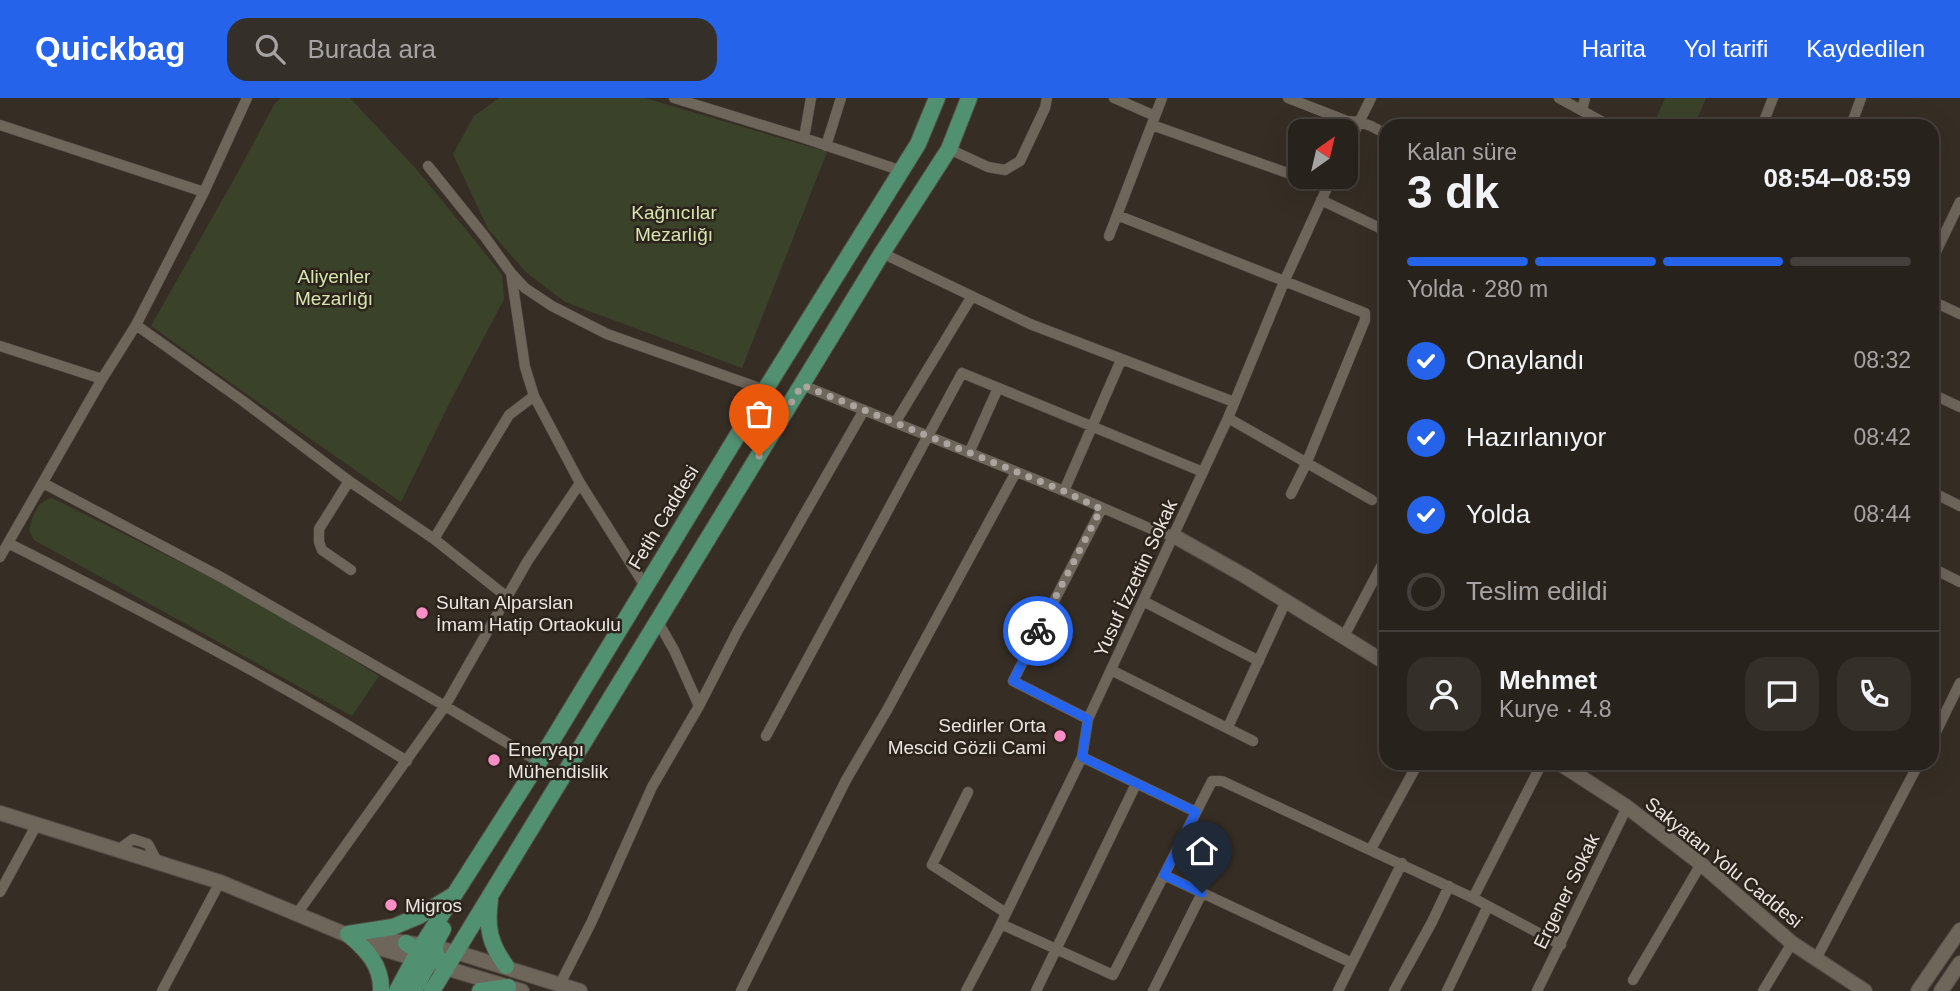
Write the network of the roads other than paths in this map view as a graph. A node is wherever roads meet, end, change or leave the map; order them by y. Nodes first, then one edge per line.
1 (247, 98) edge
2 (811, 98) edge
3 (841, 98) edge
4 (937, 98) edge
5 (969, 98) edge
6 (1047, 98) edge
7 (1114, 98) edge
8 (1162, 98) edge
9 (1288, 98) edge
10 (1371, 98) edge
11 (1559, 98) edge
12 (1585, 98) edge
13 (1773, 98) edge
14 (1861, 98) edge
15 (681, 99) edge
16 (1582, 110) junction
17 (1598, 119) edge
18 (1765, 119) edge
19 (1854, 119) edge
20 (1154, 121) junction
21 (1359, 122) junction
22 (0, 125) edge
23 (1379, 130) edge
24 (804, 138) junction
25 (826, 146) junction
26 (949, 149) junction
27 (428, 166) dead end
28 (902, 171) junction
29 (1288, 172) edge
30 (1326, 189) edge
31 (204, 192) junction
32 (1321, 200) junction
33 (1960, 202) edge
34 (1117, 215) junction
35 (1379, 228) edge
36 (1109, 236) dead end
37 (1939, 246) edge
38 (882, 253) junction
39 (511, 273) junction
40 (1284, 282) junction
41 (972, 296) junction
42 (1939, 304) edge
43 (1960, 314) edge
44 (136, 326) junction
45 (0, 346) edge
46 (1121, 360) junction
47 (102, 379) junction
48 (802, 385) junction
49 (998, 388) junction
50 (765, 390) junction
51 (534, 396) junction
52 (1939, 397) edge
53 (1234, 402) junction
54 (1960, 407) edge
55 (864, 410) junction
56 (1228, 418) junction
57 (895, 423) junction
58 (1092, 426) junction
59 (928, 436) junction
60 (969, 453) junction
61 (1306, 464) junction
62 (1016, 472) junction
63 (1203, 472) junction
64 (349, 481) junction
65 (43, 483) junction
66 (580, 483) junction
67 (1064, 491) junction
68 (1291, 494) dead end
69 (1939, 496) edge
70 (1372, 500) dead end
71 (1960, 506) edge
72 (1101, 509) junction
73 (1174, 536) junction
74 (434, 540) junction
75 (8, 543) junction
76 (0, 557) edge
77 (351, 570) dead end
78 (1379, 570) edge
79 (1939, 572) edge
80 (1960, 582) edge
81 (645, 586) junction
82 (507, 597) junction
83 (1143, 601) junction
84 (1286, 601) junction
85 (658, 622) junction
86 (1343, 638) junction
87 (1379, 659) edge
88 (1259, 661) junction
89 (1111, 670) junction
90 (1960, 683) edge
91 (699, 705) junction
92 (445, 706) junction
93 (1088, 719) junction
94 (1939, 726) edge
95 (1228, 727) junction
96 (766, 736) dead end
97 (1252, 741) dead end
98 (1082, 757) junction
99 (407, 761) junction
100 (539, 762) junction
101 (1414, 770) edge
102 (1538, 770) edge
103 (1570, 770) edge
104 (1915, 770) edge
105 (1136, 784) junction
106 (968, 792) dead end
107 (1627, 807) junction
108 (1196, 812) junction
109 (0, 813) edge
110 (37, 824) junction
111 (484, 849) junction
112 (1371, 849) junction
113 (1402, 863) junction
114 (1701, 864) junction
115 (1164, 875) junction
116 (220, 881) junction
117 (1449, 886) junction
118 (0, 892) edge
119 (1202, 893) junction
120 (454, 895) junction
121 (490, 895) junction
122 (1473, 898) junction
123 (1488, 906) junction
124 (1006, 913) junction
125 (296, 915) junction
126 (1000, 924) junction
127 (1960, 930) edge
128 (348, 934) junction
129 (1792, 943) junction
130 (1561, 945) junction
131 (1056, 949) junction
132 (421, 951) junction
133 (456, 952) junction
134 (1816, 959) junction
135 (1352, 963) junction
136 (1960, 963) edge
137 (506, 966) junction
138 (446, 969) junction
139 (1633, 980) dead end
140 (560, 984) junction
141 (515, 989) edge
142 (162, 991) edge
143 (381, 991) edge
144 (397, 991) edge
145 (414, 991) edge
146 (432, 991) edge
147 (480, 991) edge
148 (580, 991) edge
149 (741, 991) edge
150 (966, 991) edge
151 (1036, 991) edge
152 (1153, 991) edge
153 (1338, 991) edge
154 (1394, 991) edge
155 (1447, 991) edge
156 (1537, 991) edge
157 (1763, 991) edge
158 (1865, 991) edge
159 (1918, 991) edge
160 (1941, 991) edge

1 - 31 street
2 - 24 street
3 - 25 street
4 - 28 main road, Fetih Caddesi
5 - 26 main road
6 - 26 street
7 - 20 street
8 - 20 street
9 - 21 street
10 - 21 street
11 - 16 street
12 - 16 street
13 - 18 street
14 - 19 street
15 - 24 street
16 - 17 street
20 - 29 street
20 - 34 street
21 - 23 street
22 - 31 street
24 - 25 street
25 - 28 street
26 - 38 main road
27 - 39 street
28 - 50 main road, Fetih Caddesi
30 - 32 street, Yusuf İzzettin Sokak
31 - 44 street
32 - 35 street
32 - 40 street, Yusuf İzzettin Sokak
33 - 37 street
34 - 36 street
34 - 40 street
38 - 41 street
38 - 48 main road
39 - 50 street
39 - 51 street
40 - 53 street, Yusuf İzzettin Sokak
40 - 61 street
41 - 46 street
41 - 57 street
42 - 43 street
44 - 47 street
44 - 64 street
45 - 47 street
46 - 53 street
46 - 58 street
47 - 65 street
48 - 55 street
48 - 85 main road
49 - 58 street
49 - 59 street
49 - 60 street
50 - 81 main road, Fetih Caddesi
51 - 66 street
51 - 74 street
52 - 54 street
53 - 56 street, Yusuf İzzettin Sokak
55 - 57 street
55 - 91 street
56 - 61 street
56 - 63 street, Yusuf İzzettin Sokak
57 - 59 street
58 - 63 street
58 - 67 street
59 - 60 street
59 - 96 street
60 - 62 street
61 - 68 street
61 - 70 street
62 - 67 street
62 - 149 street
63 - 73 street, Yusuf İzzettin Sokak
64 - 74 street
64 - 77 street
65 - 75 street
65 - 92 street
66 - 81 street
66 - 82 street
67 - 72 street
69 - 71 street
72 - 73 street
72 - 93 street
73 - 83 street, Yusuf İzzettin Sokak
73 - 84 street
74 - 82 street
75 - 76 street
75 - 99 street
78 - 86 street
79 - 80 street
81 - 100 main road, Fetih Caddesi
82 - 92 street
83 - 88 street
83 - 89 street, Yusuf İzzettin Sokak
84 - 86 street
84 - 88 street
85 - 91 street
85 - 121 main road
86 - 87 street
88 - 95 street
89 - 93 street, Yusuf İzzettin Sokak
89 - 95 street
90 - 94 street
91 - 140 street
92 - 99 street
92 - 100 street
93 - 98 street, Yusuf İzzettin Sokak
95 - 97 street
98 - 105 street
98 - 124 street, Yusuf İzzettin Sokak
99 - 125 street
100 - 111 main road, Fetih Caddesi
101 - 112 street
102 - 122 street
103 - 107 street, Sakyatan Yolu Caddesi
104 - 134 street
105 - 108 street
105 - 131 street
106 - 124 street
107 - 114 street, Sakyatan Yolu Caddesi
107 - 130 street, Ergener Sokak
108 - 112 street
108 - 115 street
109 - 110 street
110 - 116 street
110 - 118 street
111 - 120 main road, Fetih Caddesi
111 - 132 main road
112 - 113 street
113 - 117 street
113 - 135 street
114 - 129 street, Sakyatan Yolu Caddesi
114 - 139 street
115 - 119 street
115 - 131 street
116 - 125 street
116 - 142 street
117 - 122 street
117 - 154 street
119 - 135 street
119 - 152 street
120 - 128 main road
120 - 132 main road, Fetih Caddesi
121 - 133 main road
121 - 137 main road
122 - 123 street
123 - 130 street
123 - 155 street
124 - 126 street, Yusuf İzzettin Sokak
125 - 128 street
126 - 131 street
126 - 150 street, Yusuf İzzettin Sokak
127 - 159 street
128 - 132 street
128 - 143 main road
129 - 134 street, Sakyatan Yolu Caddesi
129 - 157 street
130 - 156 street, Ergener Sokak
131 - 151 street
132 - 133 street
132 - 138 main road
132 - 144 main road, Fetih Caddesi
132 - 145 main road
133 - 137 street
133 - 138 main road
134 - 158 street, Sakyatan Yolu Caddesi
135 - 153 street
136 - 160 street
137 - 140 street
138 - 141 street
138 - 146 main road
140 - 148 street
141 - 147 main road

